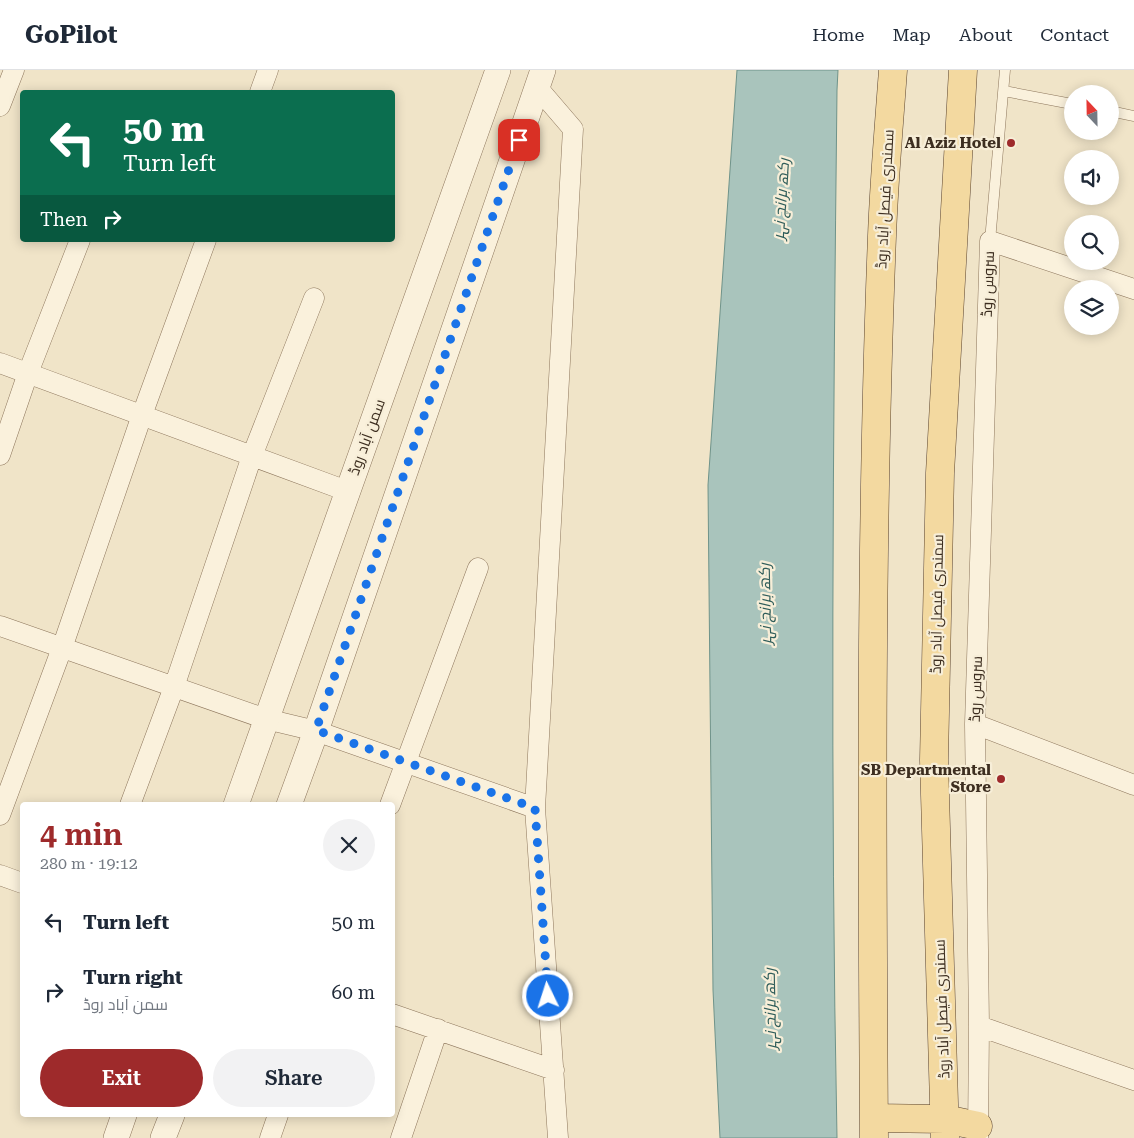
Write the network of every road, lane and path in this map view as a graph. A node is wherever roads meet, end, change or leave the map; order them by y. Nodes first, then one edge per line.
1 (14, 70) edge
2 (268, 70) edge
3 (498, 70) edge
4 (893, 70) edge
5 (963, 70) edge
6 (1005, 70) edge
7 (540, 78) edge
8 (261, 90) edge
9 (1004, 91) junction
10 (1064, 102) edge
11 (0, 106) edge
12 (1119, 113) edge
13 (1134, 116) edge
14 (990, 241) junction
15 (79, 242) edge
16 (205, 242) edge
17 (1134, 289) edge
18 (314, 298) dead end
19 (0, 363) edge
20 (28, 373) junction
21 (142, 415) junction
22 (0, 456) edge
23 (252, 456) junction
24 (347, 491) junction
25 (478, 568) dead end
26 (0, 626) edge
27 (62, 648) junction
28 (174, 687) junction
29 (266, 719) junction
30 (974, 724) junction
31 (316, 730) junction
32 (405, 762) junction
33 (1134, 785) edge
34 (131, 802) edge
35 (237, 802) edge
36 (290, 802) edge
37 (391, 802) edge
38 (535, 808) junction
39 (0, 815) edge
40 (0, 875) edge
41 (20, 882) edge
42 (395, 1015) edge
43 (979, 1026) junction
44 (438, 1030) junction
45 (554, 1070) junction
46 (1134, 1080) edge
47 (123, 1117) edge
48 (171, 1117) edge
49 (277, 1117) edge
50 (874, 1128) edge
51 (945, 1129) edge
52 (978, 1132) edge
53 (116, 1138) edge
54 (163, 1138) edge
55 (270, 1138) edge
56 (401, 1138) edge
57 (558, 1138) edge

1 - 11 street
2 - 8 street
3 - 24 street, سمن آباد روڈ
4 - 50 main road, سمندری فیصل آباد روڈ
5 - 51 main road, سمندری فیصل آباد روڈ
6 - 9 lane
7 - 31 street
7 - 38 street
9 - 10 lane
9 - 14 lane
12 - 13 lane
14 - 17 street
14 - 30 street, سروس روڈ
15 - 20 street
16 - 21 street
18 - 23 street
19 - 20 street
20 - 21 street
20 - 22 street
21 - 23 street
21 - 27 street
23 - 24 street
23 - 28 street
24 - 29 street, سمن آباد روڈ
25 - 32 street
26 - 27 street
27 - 28 street
27 - 39 street
28 - 29 street
28 - 34 street
29 - 31 street
29 - 35 street, سمن آباد روڈ
30 - 33 street
30 - 43 street, سروس روڈ
31 - 32 street
31 - 36 street
32 - 37 street
32 - 38 street
38 - 45 street
40 - 41 street
42 - 44 street
43 - 46 street
43 - 52 street, سروس روڈ
44 - 45 street
44 - 56 street
45 - 57 street
47 - 53 street
48 - 54 street
49 - 55 street
50 - 51 main road
51 - 52 main road

